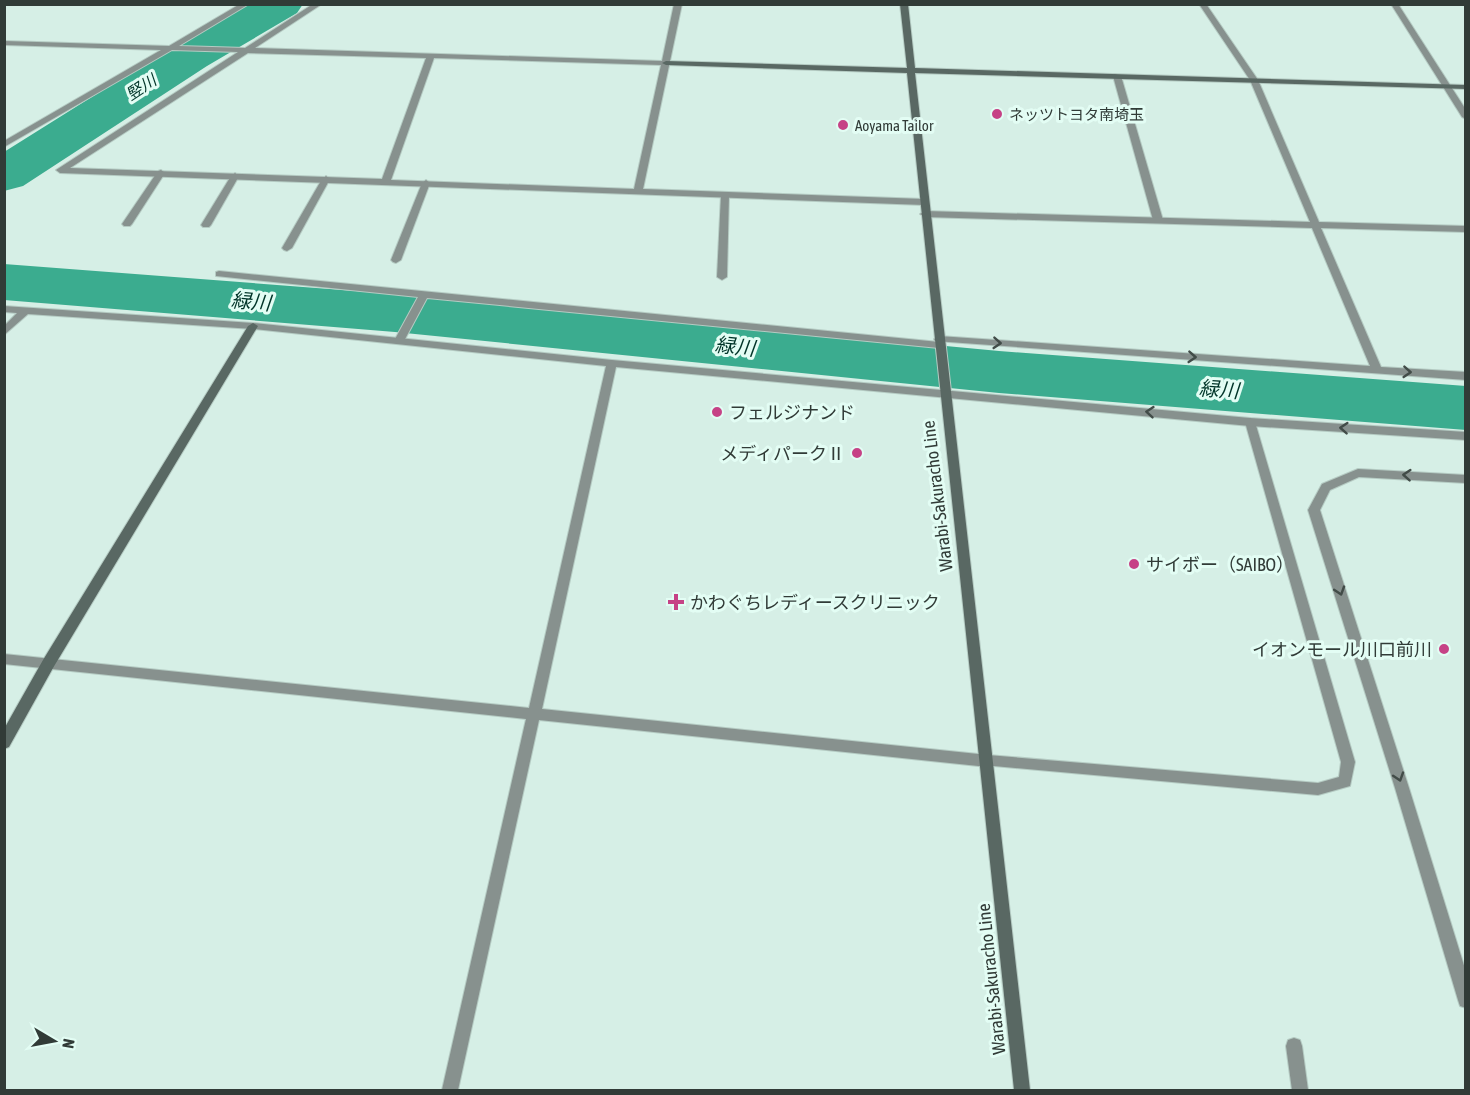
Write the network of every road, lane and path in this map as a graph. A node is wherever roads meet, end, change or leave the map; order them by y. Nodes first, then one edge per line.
1 (246, 4) edge
2 (319, 4) edge
3 (678, 4) edge
4 (904, 4) edge
5 (1202, 4) edge
6 (1394, 4) edge
7 (4, 43) edge
8 (176, 48) junction
9 (249, 48) junction
10 (431, 55) junction
11 (666, 63) junction
12 (911, 70) junction
13 (1117, 76) junction
14 (1254, 80) junction
15 (1446, 86) junction
16 (1466, 87) edge
17 (1466, 117) edge
18 (4, 145) edge
19 (161, 173) junction
20 (235, 176) junction
21 (326, 179) junction
22 (386, 182) junction
23 (426, 183) junction
24 (638, 191) junction
25 (725, 195) junction
26 (924, 202) junction
27 (925, 214) junction
28 (1158, 220) junction
29 (127, 224) dead end
30 (207, 225) dead end
31 (1317, 225) junction
32 (1466, 229) edge
33 (287, 248) dead end
34 (396, 260) dead end
35 (219, 274) dead end
36 (722, 277) dead end
37 (424, 294) junction
38 (4, 309) edge
39 (26, 310) junction
40 (253, 326) junction
41 (4, 332) edge
42 (399, 341) junction
43 (939, 344) junction
44 (612, 363) junction
45 (1377, 370) junction
46 (1466, 376) edge
47 (944, 387) junction
48 (1250, 422) junction
49 (1466, 436) edge
50 (1466, 479) edge
51 (4, 659) edge
52 (48, 664) junction
53 (533, 712) junction
54 (4, 743) edge
55 (988, 761) junction
56 (1466, 1000) edge
57 (1294, 1046) dead end
58 (450, 1090) edge
59 (1022, 1090) edge
60 (1300, 1090) edge

1 - 8 street
2 - 9 street
3 - 11 street
4 - 12 street, Warabi-Sakuracho Line
5 - 14 street
6 - 15 street
7 - 8 street
8 - 9 street
8 - 18 street
9 - 10 street
9 - 19 street
10 - 11 street
10 - 22 street
11 - 12 street
11 - 24 street
12 - 13 street
12 - 26 street, Warabi-Sakuracho Line
13 - 14 street
13 - 28 street
14 - 15 street
14 - 31 street
15 - 16 street
15 - 17 street
19 - 20 street
19 - 29 street
20 - 21 street
20 - 30 street
21 - 22 street
21 - 33 street
22 - 23 street
23 - 24 street
23 - 34 street
24 - 25 street
25 - 26 street
25 - 36 street
26 - 27 street, Warabi-Sakuracho Line
27 - 28 street
27 - 43 street, Warabi-Sakuracho Line
28 - 31 street
31 - 32 street
31 - 45 street
35 - 37 street
37 - 42 street
37 - 43 street
38 - 39 street
39 - 40 street
39 - 41 street
40 - 42 street
40 - 52 street
42 - 44 street
43 -> 45 street
43 - 47 street, Warabi-Sakuracho Line
44 - 47 street
44 - 53 street
45 -> 46 street
48 -> 47 street
47 - 55 street, Warabi-Sakuracho Line
49 -> 48 street
48 - 55 street
50 -> 56 street
51 - 52 street
52 - 53 street
52 - 54 street
53 - 55 street
53 - 58 street
55 - 59 street, Warabi-Sakuracho Line
57 - 60 street

